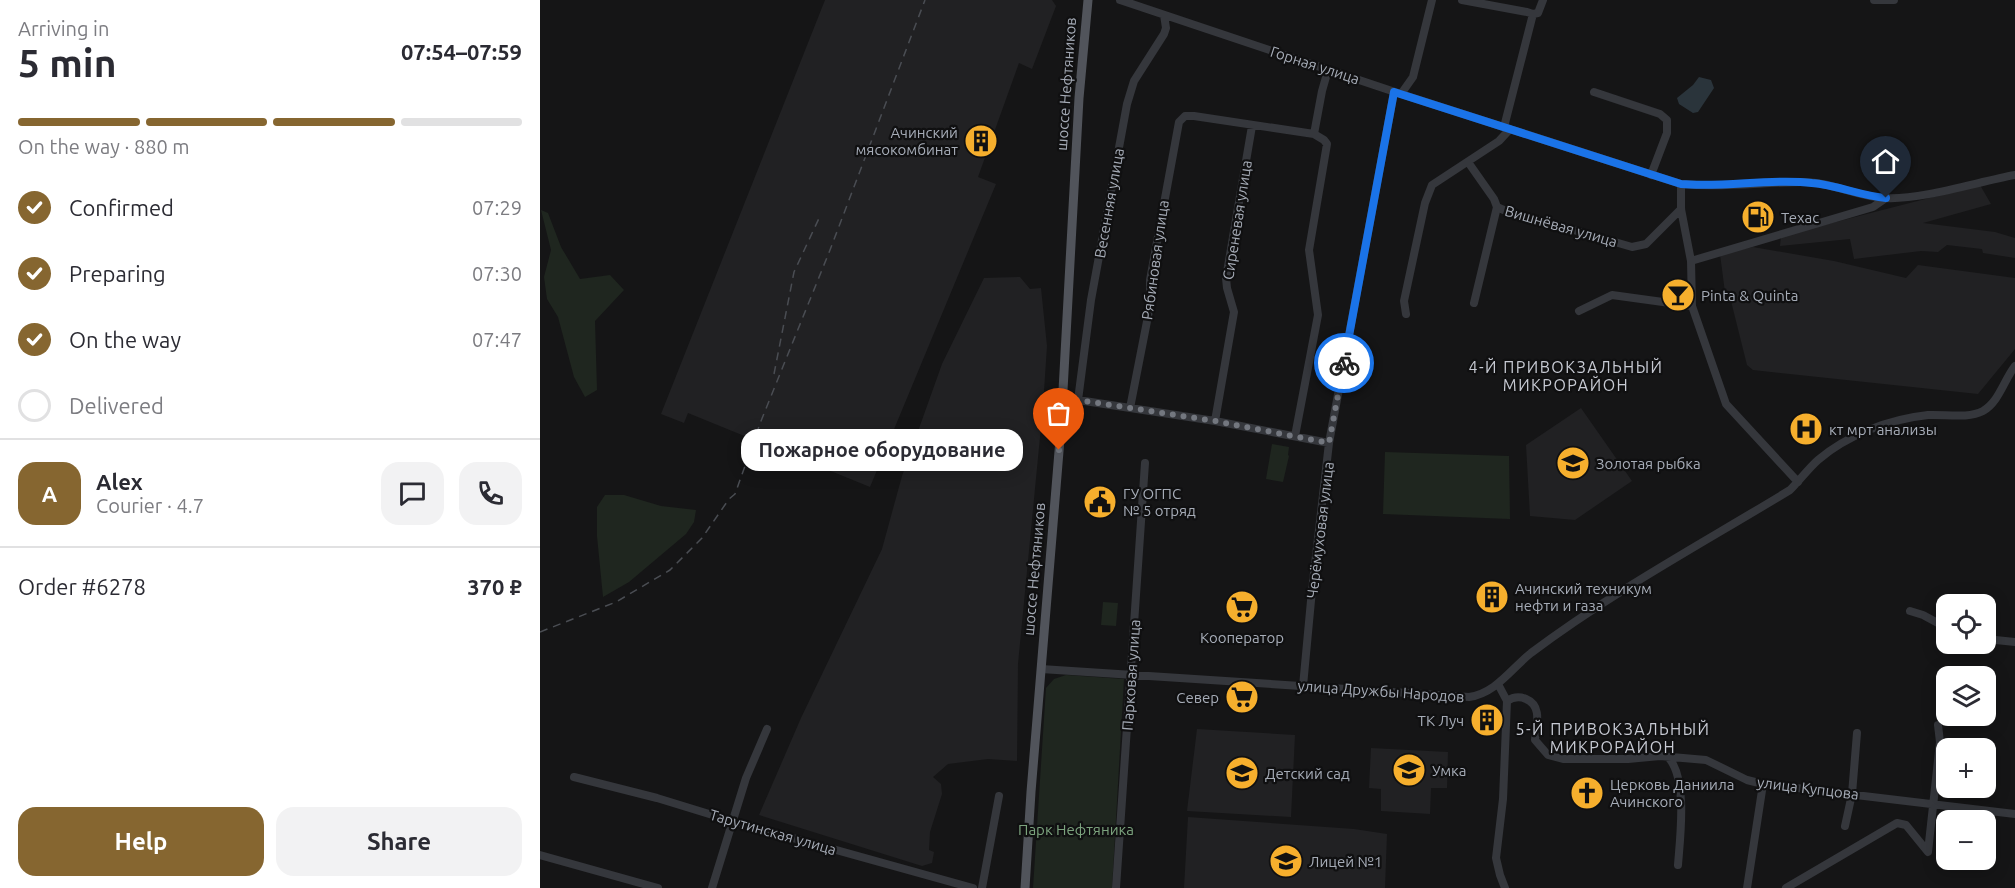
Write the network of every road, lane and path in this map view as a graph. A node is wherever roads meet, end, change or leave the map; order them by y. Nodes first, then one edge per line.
1 (1088, 0) edge
2 (1120, 0) edge
3 (1432, 0) edge
4 (1462, 0) edge
5 (1543, 0) edge
6 (1874, 0) edge
7 (1894, 0) edge
8 (1533, 14) junction
9 (1164, 15) junction
10 (1328, 70) junction
11 (1594, 92) dead end
12 (1398, 93) junction
13 (1252, 126) junction
14 (1507, 128) junction
15 (1314, 134) junction
16 (1468, 162) junction
17 (1651, 175) junction
18 (2015, 175) edge
19 (1681, 184) junction
20 (1886, 198) junction
21 (1497, 207) junction
22 (1681, 209) junction
23 (1691, 261) junction
24 (1474, 303) dead end
25 (1692, 306) junction
26 (1580, 311) dead end
27 (1406, 314) dead end
28 (2015, 366) edge
29 (1062, 400) junction
30 (1078, 400) junction
31 (1130, 408) junction
32 (1215, 421) junction
33 (1295, 436) junction
34 (1329, 443) junction
35 (1145, 463) dead end
36 (1798, 482) junction
37 (1910, 611) dead end
38 (1936, 622) edge
39 (1996, 640) edge
40 (2015, 642) edge
41 (1041, 669) junction
42 (1131, 675) junction
43 (1498, 684) junction
44 (1303, 686) junction
45 (1507, 701) junction
46 (1938, 726) edge
47 (767, 729) dead end
48 (1857, 733) dead end
49 (1668, 757) junction
50 (574, 777) dead end
51 (1763, 784) junction
52 (1852, 794) junction
53 (999, 796) dead end
54 (1934, 804) junction
55 (2015, 814) edge
56 (732, 821) junction
57 (1845, 826) dead end
58 (540, 855) edge
59 (1678, 866) dead end
60 (658, 888) edge
61 (712, 888) edge
62 (972, 888) edge
63 (982, 888) edge
64 (1025, 888) edge
65 (1116, 888) edge
66 (1505, 888) edge
67 (1748, 888) edge
68 (1786, 888) edge

1 - 29 main road, шоссе Нефтяников
2 - 9 street, Горная улица
3 - 12 street, Черёмуховая улица
4 - 8 street
5 - 8 street
6 - 7 street
8 - 14 street
9 - 10 street, Горная улица
9 - 30 street, Весенняя улица
10 - 12 street, Горная улица
10 - 15 street
11 - 17 street
12 - 14 street, Горная улица
12 - 34 street, Черёмуховая улица
13 - 15 street
13 - 31 street, Рябиновая улица
13 - 32 street, Сиреневая улица
14 - 16 street
14 - 17 street, Горная улица
15 - 33 street
16 - 21 street, Вишнёвая улица
16 - 27 street
17 - 19 street, Горная улица
18 - 20 street
19 - 20 street, Горная улица
19 - 22 street
20 - 23 street
21 - 22 street, Вишнёвая улица
21 - 24 street
22 - 23 street
23 - 25 street
25 - 26 street
25 - 36 street
28 - 36 street, улица Дружбы Народов
29 - 30 street
29 - 41 main road, шоссе Нефтяников
30 - 31 street
31 - 32 street
32 - 33 street
33 - 34 street
34 - 44 street, Черёмуховая улица
35 - 42 street, Парковая улица
36 - 43 street, улица Дружбы Народов
37 - 38 street
39 - 40 street
41 - 42 street, улица Дружбы Народов
41 - 64 main road, шоссе Нефтяников
42 - 44 street, улица Дружбы Народов
42 - 65 street, Парковая улица
43 - 44 street, улица Дружбы Народов
43 - 45 street
45 - 49 street, улица Купцова
45 - 66 street
46 - 54 street
47 - 56 street
48 - 52 street
49 - 51 street, улица Купцова
49 - 59 street
50 - 56 street, Тарутинская улица
51 - 52 street, улица Купцова
51 - 67 street
52 - 54 street, улица Купцова
52 - 57 street
53 - 63 street
54 - 55 street, улица Купцова
54 - 68 street
56 - 61 street
56 - 62 street, Тарутинская улица
58 - 60 street

